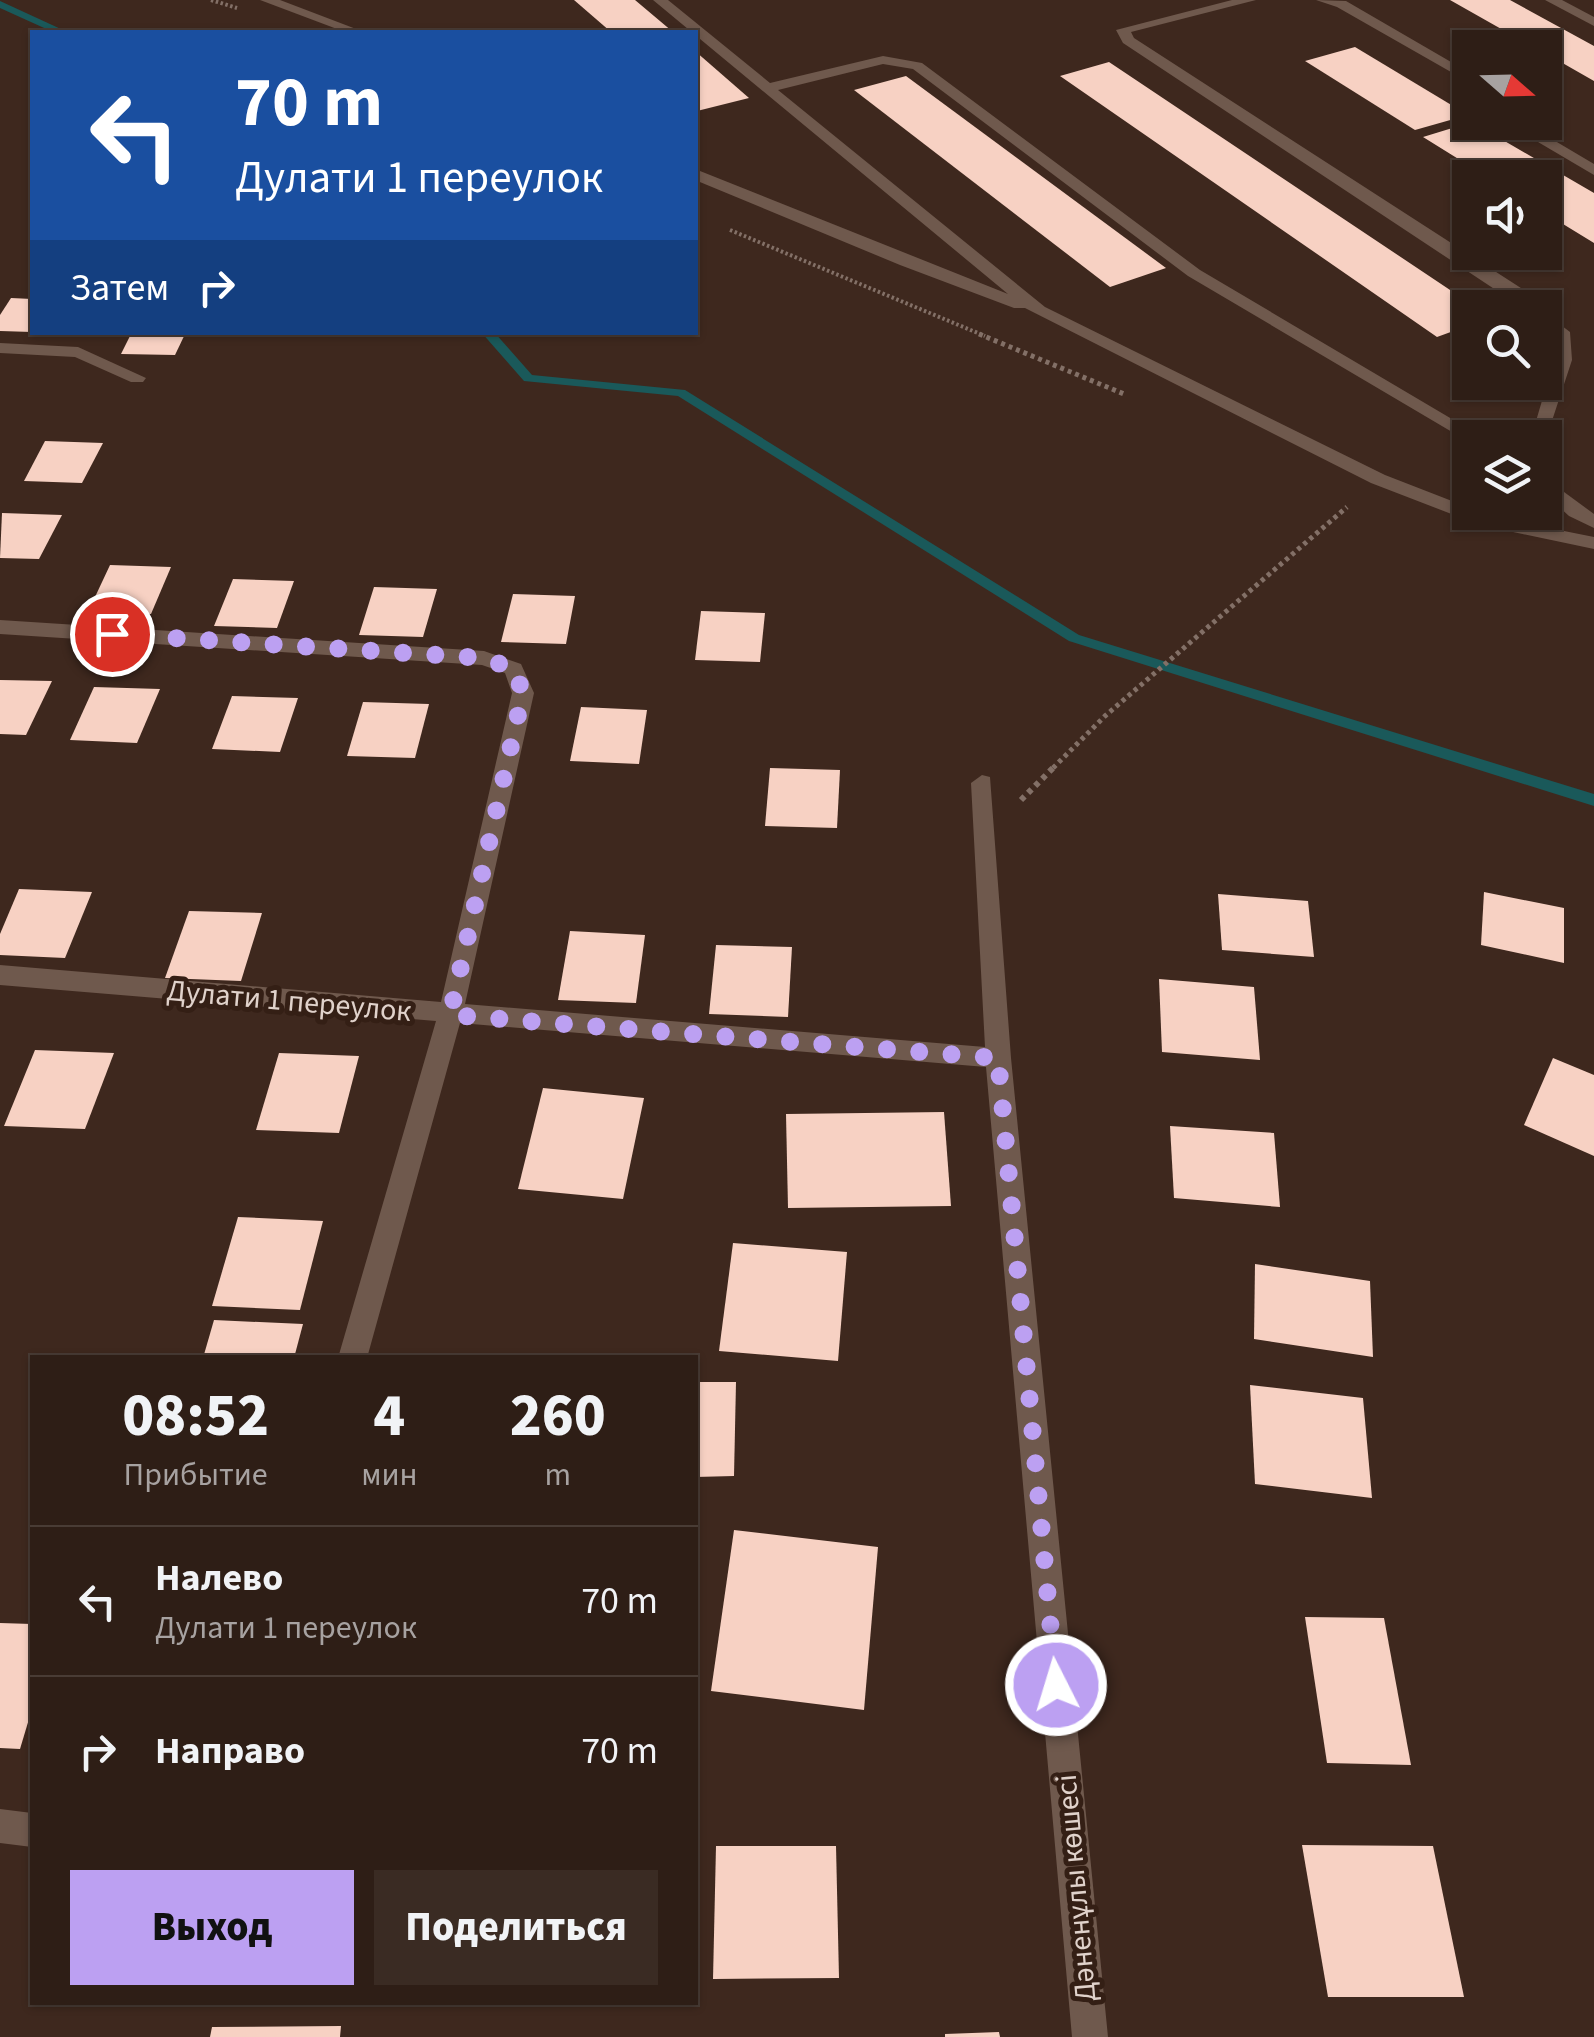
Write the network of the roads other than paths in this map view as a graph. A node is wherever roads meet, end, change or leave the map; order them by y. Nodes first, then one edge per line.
1 (266, 0) edge
2 (660, 0) edge
3 (1249, 0) edge
4 (1322, 0) edge
5 (1552, 0) edge
6 (1594, 22) edge
7 (351, 30) edge
8 (695, 30) edge
9 (698, 32) edge
10 (1452, 67) edge
11 (765, 89) junction
12 (1542, 140) edge
13 (1594, 170) edge
14 (698, 175) edge
15 (1512, 290) edge
16 (1039, 310) junction
17 (0, 348) edge
18 (138, 378) dead end
19 (1452, 424) edge
20 (1562, 499) edge
21 (1594, 522) edge
22 (1594, 543) edge
23 (0, 627) edge
24 (982, 783) dead end
25 (0, 975) edge
26 (450, 1015) junction
27 (998, 1058) junction
28 (353, 1355) edge
29 (0, 1826) edge
30 (30, 1830) edge
31 (1090, 2037) edge

1 - 7 street
2 - 8 street
3 - 15 street
4 - 10 street
5 - 6 street
9 - 11 street
11 - 16 street
11 - 19 street
12 - 13 street
14 - 16 street
16 - 22 street
17 - 18 street
20 - 21 street
23 - 26 street
24 - 27 street, Дәненұлы көшесі
25 - 26 street, Дулати 1 переулок
26 - 27 street, Дулати 1 переулок
26 - 28 street
27 - 31 street, Дәненұлы көшесі
29 - 30 street

